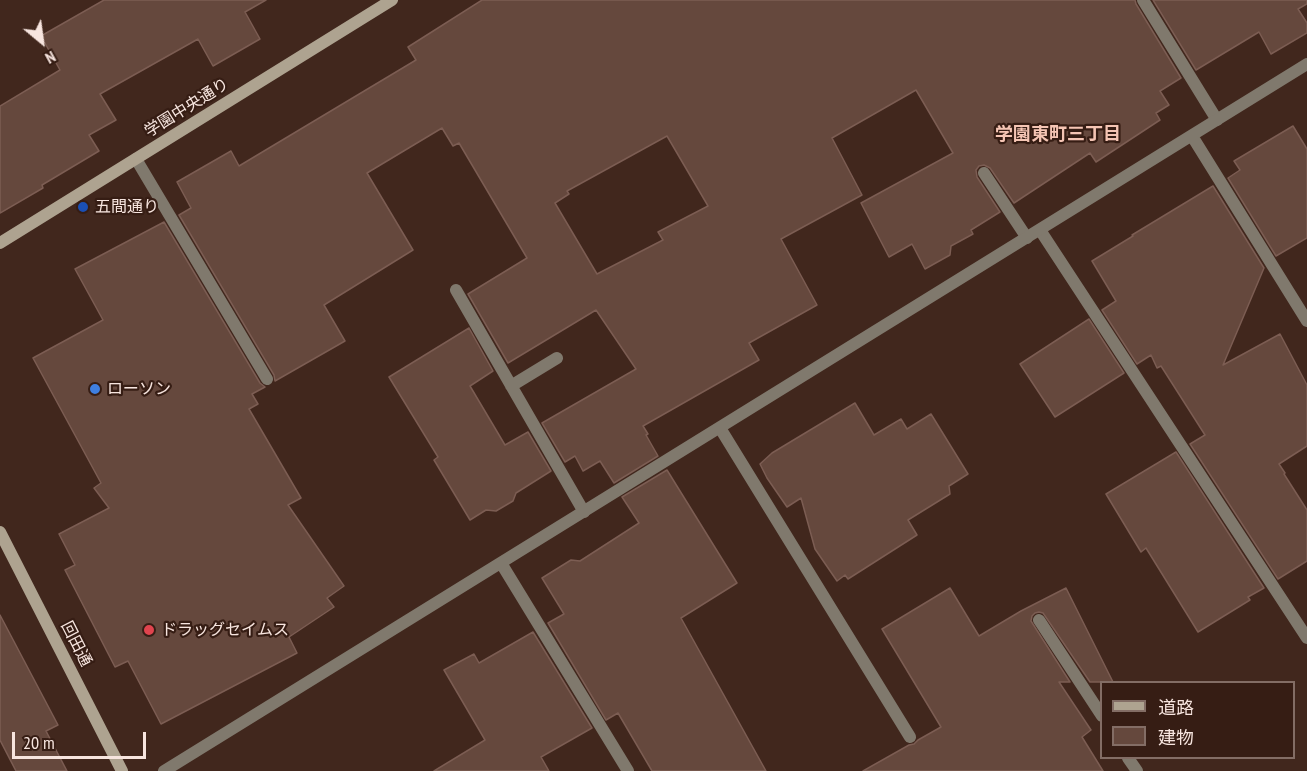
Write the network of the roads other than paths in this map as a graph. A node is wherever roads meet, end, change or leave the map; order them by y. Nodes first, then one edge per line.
1 (392, 0) edge
2 (1143, 0) edge
3 (1307, 64) edge
4 (1218, 120) junction
5 (1192, 136) junction
6 (136, 159) junction
7 (984, 173) dead end
8 (1040, 230) junction
9 (1027, 238) junction
10 (0, 243) edge
11 (456, 290) dead end
12 (1307, 321) edge
13 (557, 358) dead end
14 (267, 379) dead end
15 (511, 386) junction
16 (720, 428) junction
17 (584, 512) junction
18 (0, 532) edge
19 (501, 563) junction
20 (1039, 620) dead end
21 (1307, 638) edge
22 (1100, 714) edge
23 (910, 737) dead end
24 (122, 771) edge
25 (164, 771) edge
26 (628, 771) edge

1 - 6 street, 学園中央通り
2 - 4 street
3 - 4 street
4 - 5 street
5 - 8 street
5 - 12 street
6 - 10 street, 学園中央通り
6 - 14 street
7 - 9 street
8 - 9 street
8 - 21 street
9 - 16 street
11 - 15 street
13 - 15 street
15 - 17 street
16 - 17 street
16 - 23 street
17 - 19 street
18 - 24 street, 回田通
19 - 25 street
19 - 26 street
20 - 22 street

